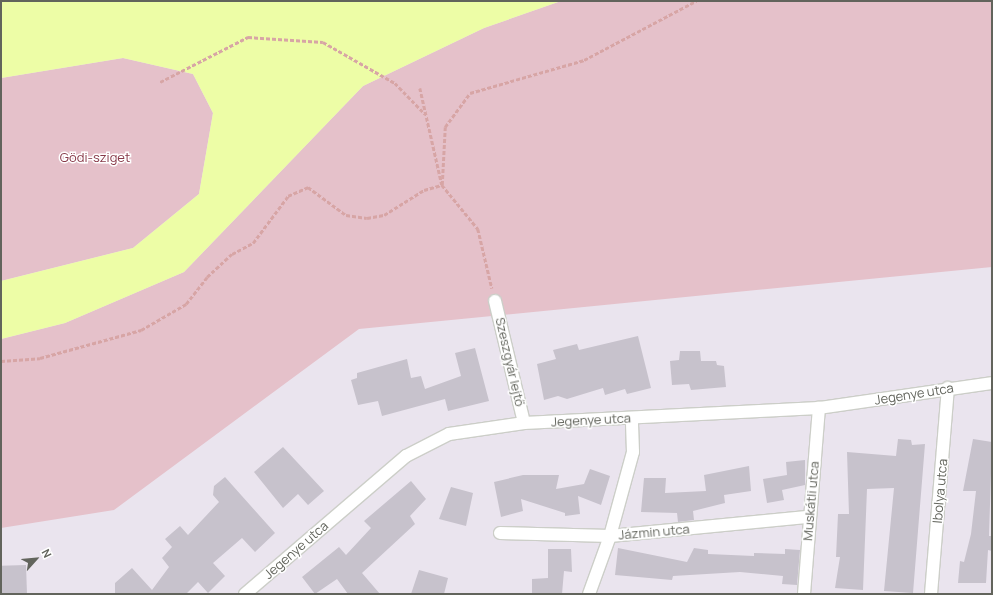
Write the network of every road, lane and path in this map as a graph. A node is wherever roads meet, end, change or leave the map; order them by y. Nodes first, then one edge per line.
1 (696, 1) edge
2 (160, 82) dead end
3 (420, 88) dead end
4 (426, 114) junction
5 (442, 185) junction
6 (495, 301) joint
7 (1, 361) edge
8 (992, 383) edge
9 (948, 388) junction
10 (819, 408) junction
11 (632, 418) junction
12 (524, 423) junction
13 (808, 517) junction
14 (500, 532) dead end
15 (610, 536) junction
16 (245, 594) edge
17 (590, 594) edge
18 (804, 594) edge
19 (931, 594) edge

1 - 5 path
2 - 4 path
3 - 4 path
4 - 5 path
5 - 6 path
5 - 7 path
6 - 12 street, Szeszgyár lejtő
8 - 9 street, Jegenye utca
9 - 10 street, Jegenye utca
9 - 19 street, Ibolya utca
10 - 11 street, Jegenye utca
10 - 13 street, Muskátli utca
11 - 12 street, Jegenye utca
11 - 15 street
12 - 16 street, Jegenye utca
13 - 15 street, Jázmin utca
13 - 18 street, Muskátli utca
14 - 15 street, Jázmin utca
15 - 17 street

